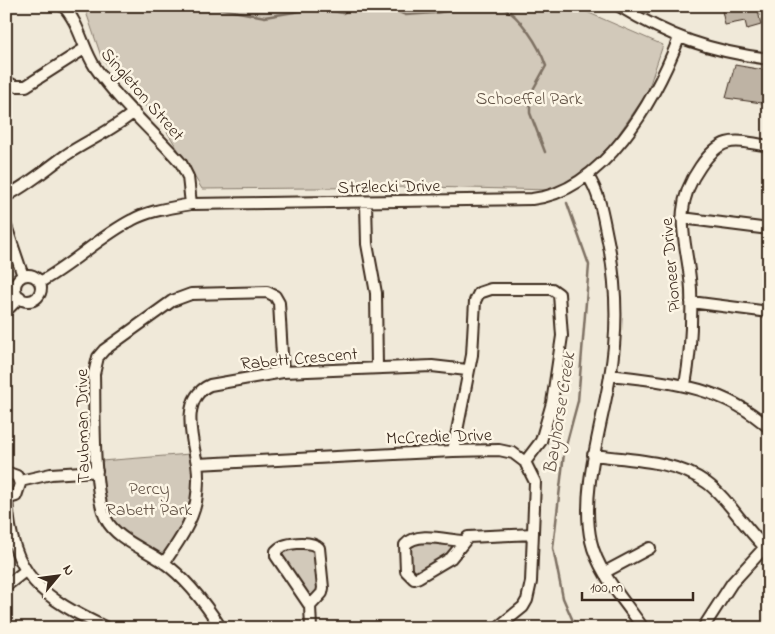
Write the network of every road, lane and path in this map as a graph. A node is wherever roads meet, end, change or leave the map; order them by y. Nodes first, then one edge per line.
1 (63, 6) edge
2 (619, 6) edge
3 (679, 38) junction
4 (84, 49) junction
5 (769, 60) edge
6 (6, 81) edge
7 (134, 112) junction
8 (769, 146) edge
9 (588, 176) junction
10 (6, 196) edge
11 (366, 203) junction
12 (191, 204) junction
13 (682, 218) junction
14 (6, 226) edge
15 (769, 229) edge
16 (23, 276) junction
17 (40, 282) junction
18 (20, 297) junction
19 (691, 302) junction
20 (6, 311) edge
21 (769, 312) edge
22 (377, 368) junction
23 (467, 370) junction
24 (283, 372) junction
25 (610, 375) junction
26 (685, 385) junction
27 (769, 428) edge
28 (453, 451) junction
29 (593, 455) junction
30 (526, 462) junction
31 (197, 464) junction
32 (97, 471) junction
33 (6, 472) edge
34 (20, 481) junction
35 (7, 499) edge
36 (533, 534) junction
37 (462, 542) junction
38 (650, 548) dead end
39 (767, 549) edge
40 (164, 563) junction
41 (25, 570) junction
42 (605, 572) junction
43 (6, 586) edge
44 (310, 606) junction
45 (107, 628) edge
46 (221, 628) edge
47 (311, 628) edge
48 (497, 628) edge
49 (643, 628) edge
50 (702, 628) edge

1 - 4 street, Singleton Street
2 - 3 street
3 - 5 street
3 - 9 street, Strzlecki Drive
4 - 6 street
4 - 7 street, Singleton Street
7 - 10 street
7 - 12 street, Singleton Street
8 - 13 street, Pioneer Drive
9 - 11 street, Strzlecki Drive
9 - 25 street
11 - 12 street, Strzlecki Drive
11 - 22 street
12 - 17 street, Strzlecki Drive
13 - 15 street
13 - 19 street, Pioneer Drive
14 - 16 street
16 - 17 street
16 - 18 street
17 - 18 street
18 - 20 street
19 - 21 street
19 - 26 street, Pioneer Drive
22 - 23 street, Rabett Crescent
22 - 24 street, Rabett Crescent
23 - 28 street
23 - 30 street
24 - 31 street, Rabett Crescent
24 - 32 street, Taubman Drive
25 - 26 street
25 - 29 street
26 - 27 street
28 - 30 street, McCredie Drive
28 - 31 street, McCredie Drive
29 - 39 street
29 - 42 street
30 - 36 street
31 - 40 street, Rabett Crescent
32 - 34 street
32 - 40 street, Taubman Drive
33 - 34 street
34 - 35 street
35 - 41 street
36 - 37 street
36 - 48 street
37 - 37 street
38 - 42 street
39 - 50 street
40 - 46 street, Taubman Drive
41 - 43 street
41 - 45 street
42 - 49 street
44 - 44 street
44 - 47 street

